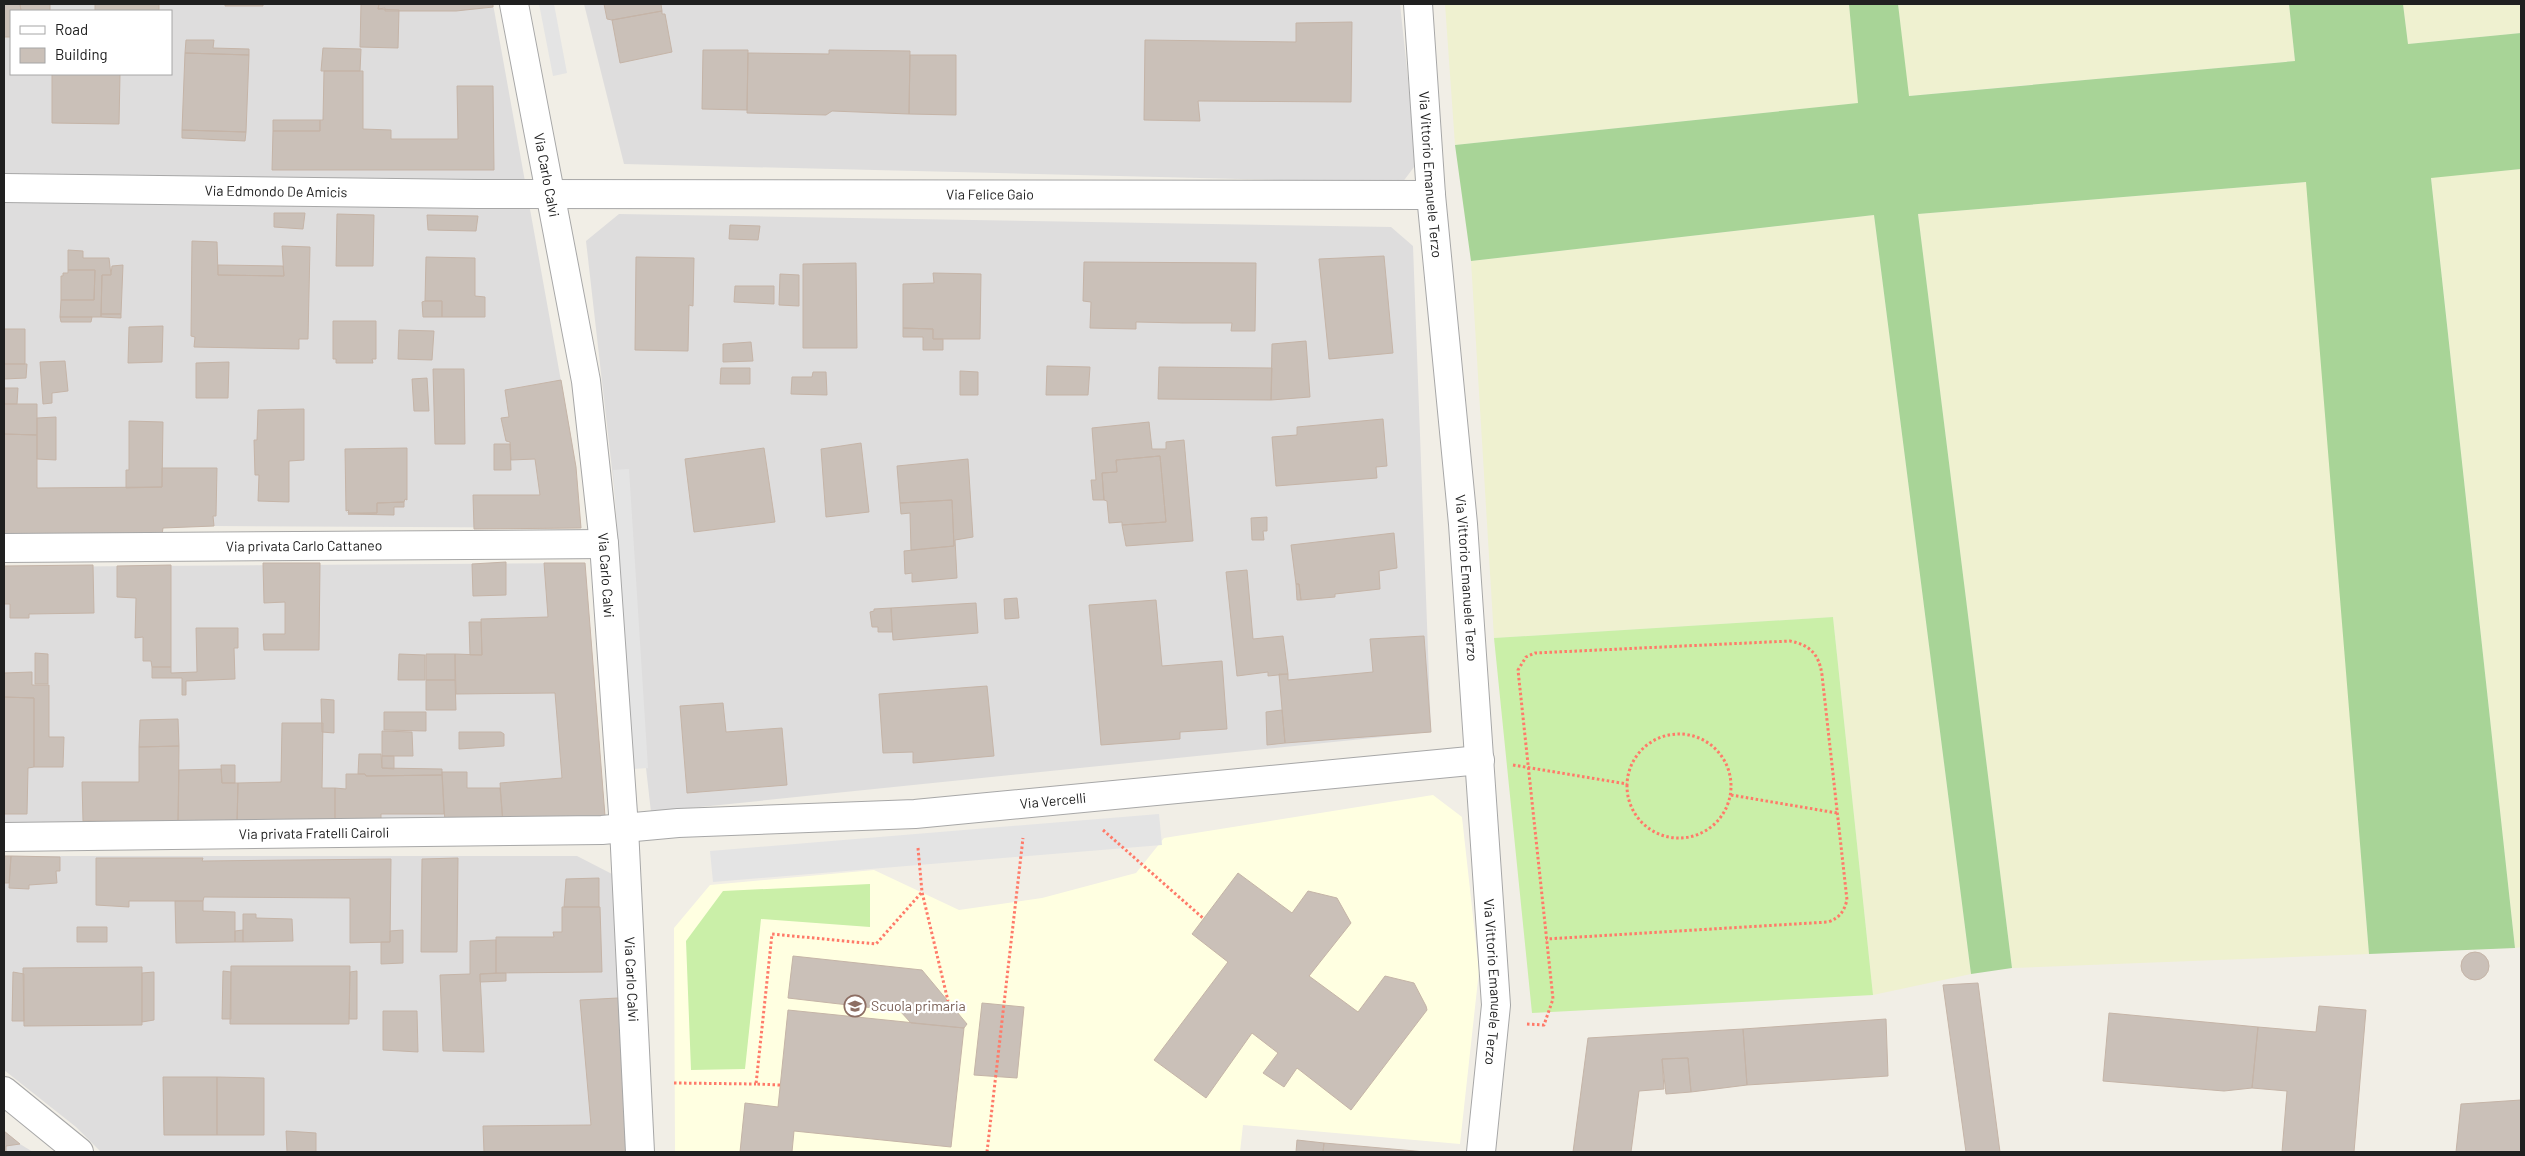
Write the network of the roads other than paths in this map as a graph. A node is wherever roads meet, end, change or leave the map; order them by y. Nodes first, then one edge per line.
1 (514, 4) edge
2 (1418, 4) edge
3 (4, 188) edge
4 (550, 193) junction
5 (1431, 196) junction
6 (604, 544) junction
7 (4, 548) edge
8 (1480, 760) junction
9 (624, 828) junction
10 (4, 837) edge
11 (4, 1091) edge
12 (73, 1147) edge
13 (640, 1152) edge
14 (1481, 1152) edge

1 - 4 street, Via Carlo Calvi
2 - 5 street, Via Vittorio Emanuele Terzo
3 - 4 street, Via Edmondo De Amicis
4 - 5 street, Via Felice Gaio
4 - 6 street, Via Carlo Calvi
5 - 8 street, Via Vittorio Emanuele Terzo
6 - 7 street, Via privata Carlo Cattaneo
6 - 9 street, Via Carlo Calvi
8 - 9 street, Via Vercelli
8 - 14 street, Via Vittorio Emanuele Terzo
9 - 10 street, Via privata Fratelli Cairoli
9 - 13 street, Via Carlo Calvi
11 - 12 street

